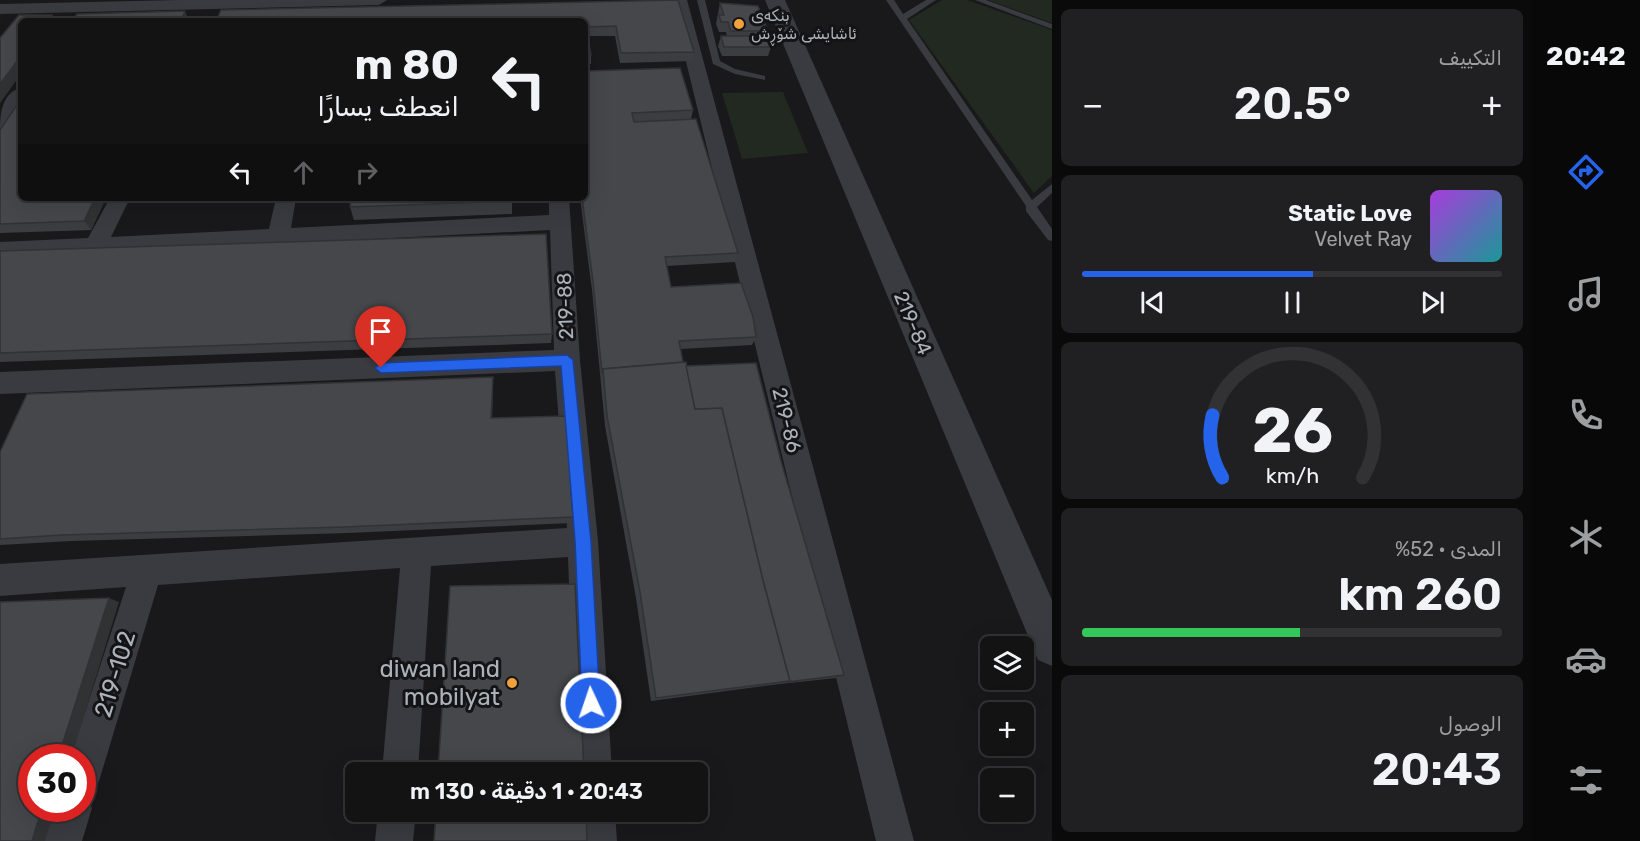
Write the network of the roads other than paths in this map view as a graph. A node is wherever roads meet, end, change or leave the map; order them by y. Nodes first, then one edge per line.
1 (3, 0) edge
2 (379, 0) edge
3 (679, 0) edge
4 (701, 0) edge
5 (775, 0) edge
6 (890, 0) edge
7 (932, 0) edge
8 (979, 0) edge
9 (0, 3) edge
10 (215, 4) junction
11 (83, 7) junction
12 (0, 9) edge
13 (75, 18) edge
14 (208, 18) edge
15 (902, 18) junction
16 (1052, 27) edge
17 (762, 78) dead end
18 (18, 97) edge
19 (0, 122) edge
20 (1052, 187) edge
21 (118, 201) edge
22 (285, 201) edge
23 (1030, 207) junction
24 (560, 210) edge
25 (278, 236) junction
26 (1052, 237) edge
27 (96, 244) junction
28 (0, 250) edge
29 (567, 360) junction
30 (3, 389) edge
31 (583, 541) junction
32 (417, 552) junction
33 (147, 570) junction
34 (0, 580) edge
35 (1052, 646) edge
36 (93, 744) edge
37 (401, 762) edge
38 (594, 762) edge
39 (69, 822) edge
40 (396, 822) edge
41 (597, 822) edge
42 (63, 841) edge
43 (394, 841) edge
44 (598, 841) edge
45 (894, 841) edge

1 - 9 street
2 - 10 street
3 - 45 street, 219-86
4 - 17 lane
5 - 35 street, 219-84
6 - 15 lane
7 - 15 lane
8 - 16 lane
10 - 11 street
10 - 14 street
11 - 12 street
11 - 13 street
15 - 23 lane
18 - 19 street
20 - 23 lane
21 - 27 street
22 - 25 street
23 - 26 lane
24 - 25 street
24 - 29 street, 219-88
25 - 27 street
27 - 28 street
29 - 30 street
29 - 31 street, 219-88
31 - 32 street
31 - 38 street, 219-88
32 - 33 street
32 - 37 street
33 - 34 street
33 - 36 street, 219-102
39 - 42 street
40 - 43 street
41 - 44 street

